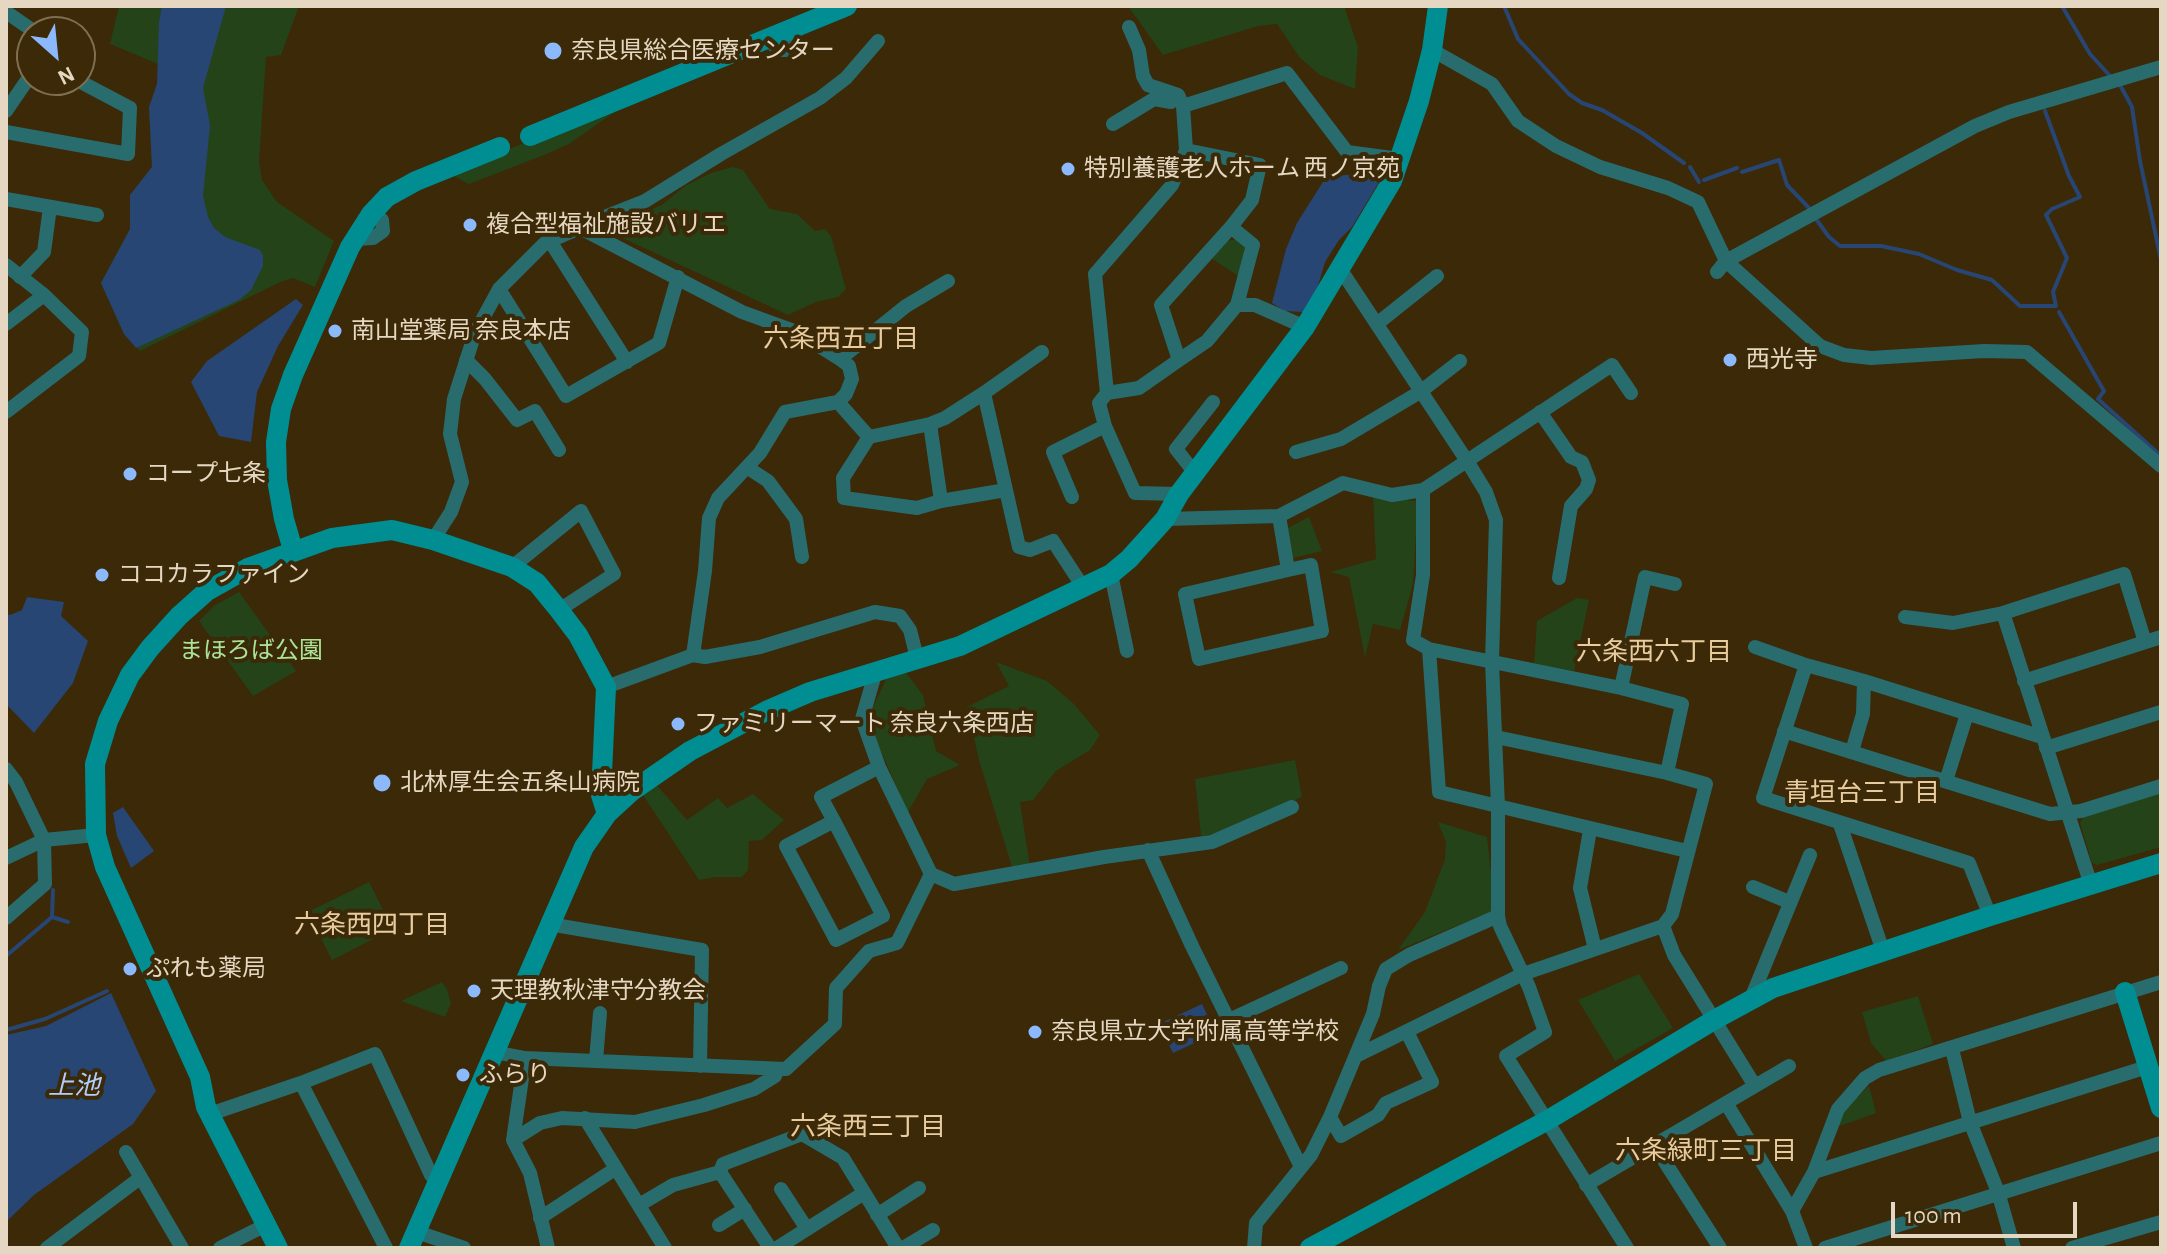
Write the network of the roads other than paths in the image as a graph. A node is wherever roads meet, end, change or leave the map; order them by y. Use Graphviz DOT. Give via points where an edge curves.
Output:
graph roads {
  1 [pos="847,6"];
  2 [pos="1438,6"];
  3 [pos="1129,27"];
  4 [pos="878,41"];
  5 [pos="1432,50"];
  6 [pos="2161,67"];
  7 [pos="96,90"];
  8 [pos="1183,106"];
  9 [pos="1113,124"];
  10 [pos="6,132"];
  11 [pos="530,136"];
  12 [pos="500,147"];
  13 [pos="1186,150"];
  14 [pos="1400,159"];
  15 [pos="6,199"];
  16 [pos="50,207"];
  17 [pos="97,215"];
  18 [pos="1231,227"];
  19 [pos="577,229"];
  20 [pos="550,241"];
  21 [pos="6,265"];
  22 [pos="1339,267"];
  23 [pos="1722,267"];
  24 [pos="1437,276"];
  25 [pos="20,277"];
  26 [pos="678,277"];
  27 [pos="948,281"];
  28 [pos="499,289"];
  29 [pos="44,295"];
  30 [pos="1237,305"];
  31 [pos="6,323"];
  32 [pos="1378,323"];
  33 [pos="1305,327"];
  34 [pos="1042,352"];
  35 [pos="840,359"];
  36 [pos="466,360"];
  37 [pos="1179,360"];
  38 [pos="1460,361"];
  39 [pos="627,362"];
  40 [pos="1420,392"];
  41 [pos="984,393"];
  42 [pos="1107,393"];
  43 [pos="1631,393"];
  44 [pos="838,402"];
  45 [pos="1213,402"];
  46 [pos="6,412"];
  47 [pos="1540,412"];
  48 [pos="930,424"];
  49 [pos="1105,426"];
  50 [pos="869,437"];
  51 [pos="559,450"];
  52 [pos="1296,452"];
  53 [pos="1467,461"];
  54 [pos="2161,466"];
  55 [pos="748,468"];
  56 [pos="1195,473"];
  57 [pos="1006,490"];
  58 [pos="1423,490"];
  59 [pos="1179,494"];
  60 [pos="1072,497"];
  61 [pos="941,501"];
  62 [pos="1279,516"];
  63 [pos="1165,519"];
  64 [pos="433,540"];
  65 [pos="293,550"];
  66 [pos="802,557"];
  67 [pos="512,567"];
  68 [pos="1288,570"];
  69 [pos="1111,574"];
  70 [pos="1559,578"];
  71 [pos="1675,584"];
  72 [pos="1083,587"];
  73 [pos="559,610"];
  74 [pos="2003,613"];
  75 [pos="1905,617"];
  76 [pos="2161,637"];
  77 [pos="2145,642"];
  78 [pos="1755,647"];
  79 [pos="1429,649"];
  80 [pos="1127,651"];
  81 [pos="693,655"];
  82 [pos="922,660"];
  83 [pos="1492,662"];
  84 [pos="1806,665"];
  85 [pos="875,674"];
  86 [pos="1864,681"];
  87 [pos="2024,681"];
  88 [pos="606,687"];
  89 [pos="1621,688"];
  90 [pos="2161,712"];
  91 [pos="1967,714"];
  92 [pos="1784,731"];
  93 [pos="1496,737"];
  94 [pos="2044,742"];
  95 [pos="1852,751"];
  96 [pos="879,767"];
  97 [pos="6,769"];
  98 [pos="1667,773"];
  99 [pos="1946,781"];
  100 [pos="2161,786"];
  101 [pos="1292,807"];
  102 [pos="1498,807"];
  103 [pos="2068,813"];
  104 [pos="607,814"];
  105 [pos="834,821"];
  106 [pos="1840,824"];
  107 [pos="1590,830"];
  108 [pos="96,835"];
  109 [pos="44,840"];
  110 [pos="1148,850"];
  111 [pos="1687,851"];
  112 [pos="1810,855"];
  113 [pos="6,858"];
  114 [pos="2161,863"];
  115 [pos="931,874"];
  116 [pos="2091,885"];
  117 [pos="1753,887"];
  118 [pos="1789,902"];
  119 [pos="1498,916"];
  120 [pos="1990,916"];
  121 [pos="6,918"];
  122 [pos="549,924"];
  123 [pos="1663,926"];
  124 [pos="1595,949"];
  125 [pos="1883,951"];
  126 [pos="1341,968"];
  127 [pos="1523,974"];
  128 [pos="2161,982"];
  129 [pos="2125,992"];
  130 [pos="1750,1001"];
  131 [pos="600,1013"];
  132 [pos="1229,1020"];
  133 [pos="1714,1020"];
  134 [pos="1407,1032"];
  135 [pos="1952,1049"];
  136 [pos="494,1052"];
  137 [pos="1356,1056"];
  138 [pos="525,1058"];
  139 [pos="596,1060"];
  140 [pos="700,1066"];
  141 [pos="1789,1066"];
  142 [pos="2147,1067"];
  143 [pos="778,1069"];
  144 [pos="301,1083"];
  145 [pos="1755,1086"];
  146 [pos="1726,1103"];
  147 [pos="2161,1108"];
  148 [pos="210,1114"];
  149 [pos="1330,1117"];
  150 [pos="585,1118"];
  151 [pos="1548,1120"];
  152 [pos="1970,1122"];
  153 [pos="513,1140"];
  154 [pos="2161,1143"];
  155 [pos="1654,1145"];
  156 [pos="126,1152"];
  157 [pos="1301,1167"];
  158 [pos="615,1169"];
  159 [pos="720,1172"];
  160 [pos="1814,1172"];
  161 [pos="140,1178"];
  162 [pos="437,1181"];
  163 [pos="1586,1185"];
  164 [pos="919,1188"];
  165 [pos="781,1189"];
  166 [pos="1998,1192"];
  167 [pos="864,1193"];
  168 [pos="639,1205"];
  169 [pos="745,1209"];
  170 [pos="1792,1211"];
  171 [pos="877,1215"];
  172 [pos="540,1218"];
  173 [pos="2161,1222"];
  174 [pos="266,1225"];
  175 [pos="719,1225"];
  176 [pos="807,1229"];
  177 [pos="933,1230"];
  178 [pos="413,1240"];
  179 [pos="1624,1246"];
  180 [pos="896,1247"];
  181 [pos="47,1248"];
  182 [pos="182,1248"];
  183 [pos="220,1248"];
  184 [pos="278,1248"];
  185 [pos="386,1248"];
  186 [pos="464,1248"];
  187 [pos="548,1248"];
  188 [pos="665,1248"];
  189 [pos="770,1248"];
  190 [pos="777,1248"];
  191 [pos="1254,1248"];
  192 [pos="1310,1248"];
  193 [pos="1720,1248"];
  194 [pos="1806,1248"];
  195 [pos="1825,1248"];
  196 [pos="2014,1248"];
  197 [pos="2072,1248"];
  1 -- 11 [label="street"];
  2 -- 5 [label="street"];
  3 -- 8 [label="street" via="1148,85 1178,95"];
  4 -- 19 [label="street" via="820,98 645,201"];
  5 -- 14 [label="street"];
  5 -- 23 [label="street" via="1492,84 1518,121 1556,146 1698,202"];
  6 -- 23 [label="street" via="1975,126"];
  7 -- 10 [label="street" via="130,108 128,154"];
  8 -- 9 [label="street" via="1154,99"];
  8 -- 13 [label="street"];
  8 -- 14 [label="street" via="1287,73 1347,152"];
  12 -- 65 [label="street" via="387,197 355,239 281,409 277,480"];
  13 -- 18 [label="street" via="1260,165 1252,200"];
  13 -- 42 [label="street" via="1172,185 1095,274"];
  14 -- 22 [label="street"];
  15 -- 16 [label="street"];
  16 -- 17 [label="street"];
  16 -- 25 [label="street" via="44,252"];
  18 -- 30 [label="street" via="1253,245"];
  18 -- 37 [label="street" via="1161,305"];
  19 -- 20 [label="street"];
  19 -- 26 [label="street"];
  20 -- 28 [label="street"];
  20 -- 39 [label="street"];
  21 -- 25 [label="street"];
  22 -- 32 [label="street"];
  22 -- 33 [label="street"];
  23 -- 54 [label="street" via="1820,346 1844,355 2027,352"];
  24 -- 32 [label="street"];
  25 -- 29 [label="street"];
  26 -- 35 [label="street" via="742,312 797,332"];
  26 -- 39 [label="street" via="659,343"];
  27 -- 35 [label="street" via="906,306"];
  28 -- 36 [label="street"];
  28 -- 39 [label="street" via="566,396"];
  29 -- 31 [label="street"];
  29 -- 46 [label="street" via="82,332 79,356"];
  30 -- 33 [label="street" via="1255,305"];
  30 -- 37 [label="street" via="1207,341"];
  32 -- 40 [label="street"];
  33 -- 56 [label="street"];
  34 -- 41 [label="street"];
  35 -- 44 [label="street" via="849,366 852,379"];
  36 -- 51 [label="street" via="517,420 535,411"];
  36 -- 64 [label="street" via="450,434 462,482"];
  37 -- 42 [label="street" via="1139,388"];
  38 -- 40 [label="street"];
  40 -- 52 [label="street" via="1341,439"];
  40 -- 53 [label="street"];
  41 -- 48 [label="street"];
  41 -- 57 [label="street"];
  42 -- 49 [label="street" via="1099,403"];
  43 -- 47 [label="street" via="1612,365"];
  44 -- 50 [label="street"];
  44 -- 55 [label="street" via="785,412"];
  45 -- 56 [label="street" via="1176,449"];
  47 -- 53 [label="street"];
  47 -- 70 [label="street" via="1571,457 1582,462 1589,480 1571,506"];
  48 -- 50 [label="street"];
  48 -- 61 [label="street"];
  49 -- 59 [label="street" via="1135,493"];
  49 -- 60 [label="street" via="1053,452"];
  50 -- 61 [label="street" via="843,478 844,498 917,508"];
  53 -- 58 [label="street"];
  53 -- 83 [label="street" via="1496,520"];
  55 -- 66 [label="street" via="768,481 796,519"];
  55 -- 81 [label="street" via="718,498 709,518"];
  56 -- 59 [label="street"];
  57 -- 61 [label="street"];
  57 -- 72 [label="street" via="1019,547 1030,550 1053,541"];
  58 -- 62 [label="street" via="1392,495 1343,483"];
  58 -- 79 [label="street" via="1423,575 1413,640"];
  59 -- 63 [label="street"];
  62 -- 63 [label="street"];
  62 -- 68 [label="street"];
  63 -- 69 [label="street"];
  64 -- 65 [label="street" via="392,530 332,538"];
  64 -- 67 [label="street"];
  65 -- 108 [label="street" via="207,591 130,675 95,764"];
  67 -- 73 [label="street" via="537,583"];
  67 -- 73 [label="street" via="581,511 614,574"];
  68 -- 68 [label="street" via="1311,565 1322,631 1199,659 1185,594"];
  69 -- 72 [label="street"];
  69 -- 80 [label="street"];
  71 -- 89 [label="street" via="1645,577"];
  72 -- 82 [label="street"];
  73 -- 88 [label="street"];
  74 -- 75 [label="street" via="1953,623"];
  74 -- 77 [label="street" via="2124,574"];
  74 -- 87 [label="street"];
  76 -- 77 [label="street"];
  77 -- 87 [label="street"];
  78 -- 84 [label="street"];
  79 -- 83 [label="street"];
  79 -- 102 [label="street" via="1439,792"];
  81 -- 82 [label="street" via="760,647 875,612 900,616"];
  81 -- 88 [label="street"];
  82 -- 85 [label="street"];
  83 -- 89 [label="street"];
  83 -- 93 [label="street"];
  84 -- 86 [label="street"];
  84 -- 92 [label="street"];
  85 -- 96 [label="street" via="862,719"];
  85 -- 104 [label="street" via="810,692 725,732 632,791"];
  86 -- 91 [label="street"];
  86 -- 95 [label="street" via="1863,714"];
  87 -- 94 [label="street"];
  88 -- 104 [label="street" via="601,795"];
  89 -- 98 [label="street" via="1682,704"];
  90 -- 94 [label="street"];
  91 -- 94 [label="street"];
  91 -- 99 [label="street"];
  92 -- 95 [label="street"];
  92 -- 106 [label="street" via="1763,798"];
  93 -- 98 [label="street"];
  93 -- 102 [label="street"];
  94 -- 103 [label="street"];
  95 -- 99 [label="street"];
  96 -- 105 [label="street" via="821,797"];
  96 -- 115 [label="street"];
  97 -- 109 [label="street"];
  98 -- 111 [label="street" via="1706,784"];
  99 -- 103 [label="street" via="2050,814"];
  100 -- 103 [label="street"];
  101 -- 110 [label="street" via="1212,842"];
  102 -- 107 [label="street"];
  102 -- 119 [label="street"];
  103 -- 116 [label="street"];
  104 -- 122 [label="street" via="584,847"];
  105 -- 105 [label="street" via="883,916 836,940 786,846"];
  106 -- 120 [label="street" via="1969,863"];
  106 -- 125 [label="street"];
  107 -- 111 [label="street"];
  107 -- 124 [label="street" via="1580,888"];
  108 -- 109 [label="street"];
  108 -- 148 [label="street" via="105,867 200,1077"];
  109 -- 113 [label="street"];
  109 -- 121 [label="street" via="45,884"];
  110 -- 115 [label="street" via="954,884"];
  110 -- 132 [label="street"];
  111 -- 123 [label="street" via="1672,914"];
  112 -- 118 [label="street"];
  114 -- 116 [label="street"];
  115 -- 143 [label="street" via="897,943 869,951 836,988 835,1024 786,1069"];
  116 -- 120 [label="street"];
  117 -- 118 [label="street"];
  118 -- 130 [label="street"];
  119 -- 127 [label="street"];
  119 -- 137 [label="street" via="1386,969"];
  120 -- 125 [label="street"];
  122 -- 136 [label="street"];
  122 -- 140 [label="street" via="702,950"];
  123 -- 124 [label="street"];
  123 -- 133 [label="street" via="1674,955"];
  124 -- 127 [label="street"];
  125 -- 130 [label="street" via="1773,988"];
  126 -- 132 [label="street"];
  127 -- 134 [label="street"];
  127 -- 151 [label="street" via="1545,1032 1506,1056"];
  128 -- 129 [label="street"];
  129 -- 135 [label="street"];
  129 -- 142 [label="street"];
  130 -- 133 [label="street"];
  131 -- 139 [label="street"];
  132 -- 157 [label="street"];
  133 -- 145 [label="street"];
  133 -- 151 [label="street"];
  134 -- 137 [label="street"];
  134 -- 149 [label="street" via="1432,1082 1386,1103 1378,1115 1341,1136"];
  135 -- 152 [label="street"];
  135 -- 160 [label="street" via="1865,1078 1838,1109"];
  136 -- 138 [label="street"];
  136 -- 162 [label="street"];
  137 -- 149 [label="street"];
  138 -- 139 [label="street"];
  138 -- 153 [label="street"];
  139 -- 140 [label="street"];
  140 -- 143 [label="street"];
  141 -- 145 [label="street"];
  142 -- 147 [label="street"];
  142 -- 152 [label="street"];
  143 -- 150 [label="street" via="754,1089 663,1115 635,1122"];
  144 -- 148 [label="street"];
  144 -- 162 [label="street" via="375,1054"];
  144 -- 185 [label="street"];
  145 -- 146 [label="street"];
  146 -- 155 [label="street"];
  146 -- 170 [label="street"];
  148 -- 174 [label="street"];
  149 -- 157 [label="street"];
  150 -- 153 [label="street" via="540,1123"];
  150 -- 158 [label="street"];
  151 -- 163 [label="street"];
  151 -- 192 [label="street"];
  152 -- 160 [label="street"];
  152 -- 166 [label="street"];
  153 -- 172 [label="street" via="530,1173"];
  154 -- 166 [label="street"];
  155 -- 163 [label="street"];
  155 -- 193 [label="street"];
  156 -- 161 [label="street"];
  157 -- 191 [label="street" via="1256,1223"];
  158 -- 168 [label="street"];
  158 -- 172 [label="street"];
  159 -- 167 [label="street" via="723,1164 802,1134 843,1158"];
  159 -- 168 [label="street" via="673,1185"];
  159 -- 169 [label="street"];
  160 -- 170 [label="street"];
  161 -- 181 [label="street"];
  161 -- 182 [label="street"];
  162 -- 178 [label="street"];
  163 -- 179 [label="street"];
  164 -- 171 [label="street"];
  165 -- 176 [label="street"];
  166 -- 195 [label="street"];
  166 -- 196 [label="street"];
  167 -- 171 [label="street"];
  167 -- 176 [label="street"];
  168 -- 188 [label="street"];
  169 -- 175 [label="street"];
  169 -- 189 [label="street"];
  170 -- 194 [label="street"];
  171 -- 180 [label="street"];
  172 -- 187 [label="street"];
  173 -- 197 [label="street"];
  174 -- 183 [label="street"];
  174 -- 184 [label="street"];
  176 -- 190 [label="street"];
  177 -- 180 [label="street"];
  178 -- 186 [label="street"];
}
